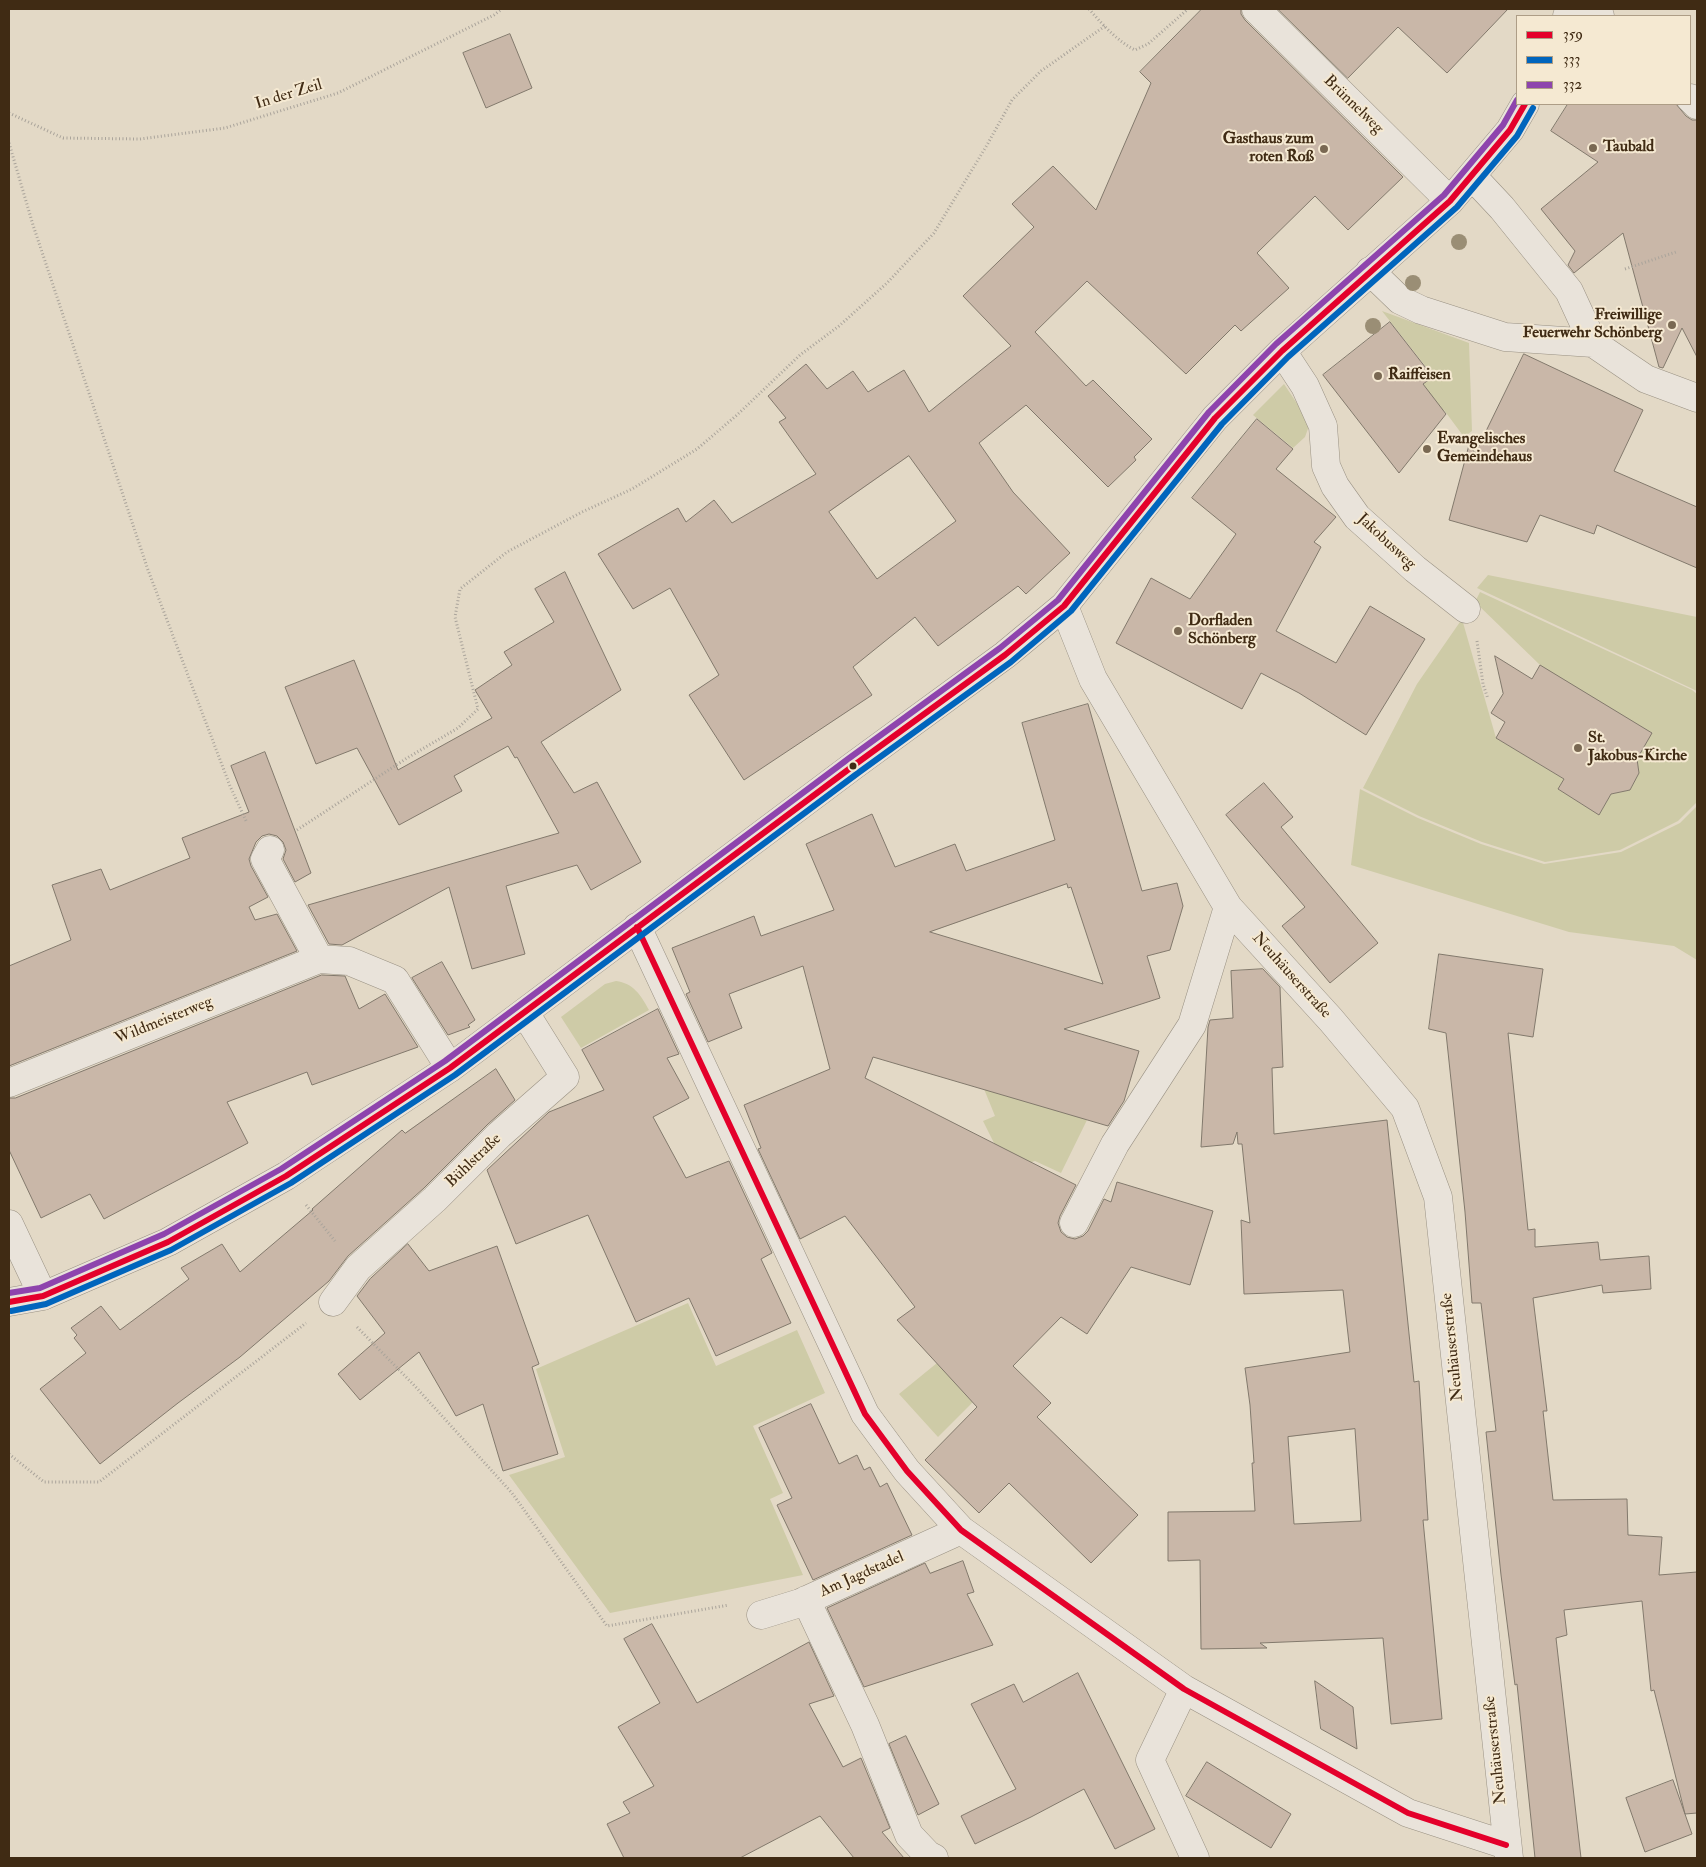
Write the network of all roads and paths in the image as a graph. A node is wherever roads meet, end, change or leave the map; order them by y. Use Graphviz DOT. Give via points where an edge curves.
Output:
graph roads {
  1 [pos="502,9"];
  2 [pos="1089,9"];
  3 [pos="1188,9"];
  4 [pos="1256,9"];
  5 [pos="1105,26"];
  6 [pos="1524,105"];
  7 [pos="9,112"];
  8 [pos="9,143"];
  9 [pos="1472,176"];
  10 [pos="1450,201"];
  11 [pos="1676,252"];
  12 [pos="1625,269"];
  13 [pos="1370,271"];
  14 [pos="1592,344"];
  15 [pos="1282,351"];
  16 [pos="1697,398"];
  17 [pos="1064,606"];
  18 [pos="1466,608"];
  19 [pos="1488,699"];
  20 [pos="267,854"];
  21 [pos="1228,907"];
  22 [pos="637,927"];
  23 [pos="318,959"];
  24 [pos="525,1013"];
  25 [pos="450,1068"];
  26 [pos="9,1083"];
  27 [pos="286,1176"];
  28 [pos="1074,1223"];
  29 [pos="9,1224"];
  30 [pos="358,1268"];
  31 [pos="43,1296"];
  32 [pos="9,1302"];
  33 [pos="333,1302"];
  34 [pos="9,1454"];
  35 [pos="961,1530"];
  36 [pos="806,1600"];
  37 [pos="761,1615"];
  38 [pos="1184,1689"];
  39 [pos="1507,1852"];
  40 [pos="934,1858"];
  41 [pos="1195,1858"];
  1 -- 7 [label="path, In der Zeil" via="338,93 225,128 140,139 63,138"];
  2 -- 5 [label="path"];
  3 -- 5 [label="path" via="1148,44 1135,50"];
  4 -- 10 [label="street, Brünnelweg"];
  5 -- 20 [label="path" via="1040,71 1012,100 934,233 887,283 839,326 800,355 697,449 632,489 507,552 460,589 456,617 478,709 458,728 328,809"];
  6 -- 9 [label="street" via="1510,130"];
  8 -- 20 [label="path" via="148,570 230,786"];
  9 -- 10 [label="street"];
  9 -- 14 [label="street" via="1569,291"];
  10 -- 13 [label="street"];
  11 -- 12 [label="path"];
  13 -- 14 [label="street" via="1400,300 1421,310 1505,337"];
  13 -- 15 [label="street"];
  14 -- 16 [label="street" via="1646,379"];
  15 -- 17 [label="street" via="1215,418"];
  15 -- 18 [label="street, Jakobusweg" via="1305,386 1323,426 1326,466 1357,517 1415,569"];
  17 -- 21 [label="street, Neuhäuserstraße" via="1093,679"];
  17 -- 22 [label="street" via="1005,655"];
  18 -- 19 [label="path" via="1475,627"];
  20 -- 23 [label="street"];
  21 -- 28 [label="street" via="1192,1025 1115,1144"];
  21 -- 39 [label="street, Neuhäuserstraße" via="1331,1020 1405,1108 1438,1197"];
  22 -- 24 [label="street"];
  22 -- 35 [label="street" via="865,1414 907,1471"];
  23 -- 25 [label="street, Wildmeisterweg" via="349,961 395,980"];
  23 -- 26 [label="street, Wildmeisterweg"];
  24 -- 25 [label="street"];
  24 -- 30 [label="street, Bühlstraße" via="565,1077"];
  25 -- 27 [label="street"];
  27 -- 30 [label="path"];
  27 -- 31 [label="street" via="168,1242"];
  29 -- 31 [label="street"];
  30 -- 33 [label="street, Bühlstraße"];
  31 -- 32 [label="street"];
  33 -- 34 [label="path" via="99,1482 44,1482"];
  33 -- 37 [label="path" via="512,1493 607,1626 738,1604"];
  35 -- 36 [label="street, Am Jagdstadel"];
  35 -- 38 [label="street"];
  36 -- 37 [label="street, Am Jagdstadel"];
  36 -- 40 [label="street" via="864,1724 909,1835"];
  38 -- 39 [label="street" via="1408,1813"];
  38 -- 41 [label="street" via="1150,1760"];
}
